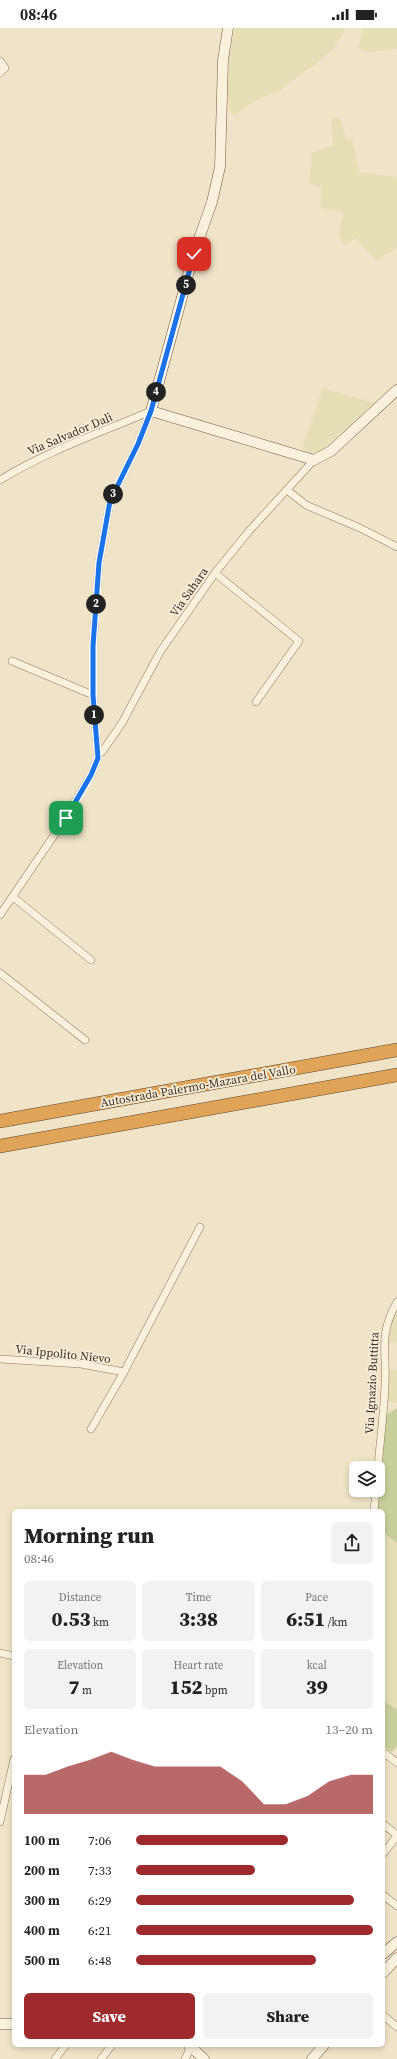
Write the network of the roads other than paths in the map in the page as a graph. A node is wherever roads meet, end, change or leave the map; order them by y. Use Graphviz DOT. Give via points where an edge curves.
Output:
graph roads {
  1 [pos="228,28"];
  2 [pos="0,61"];
  3 [pos="0,73"];
  4 [pos="397,390"];
  5 [pos="151,411"];
  6 [pos="314,460"];
  7 [pos="0,480"];
  8 [pos="287,490"];
  9 [pos="397,547"];
  10 [pos="215,573"];
  11 [pos="12,661"];
  12 [pos="93,695"];
  13 [pos="256,702"];
  14 [pos="102,752"];
  15 [pos="12,897"];
  16 [pos="0,915"];
  17 [pos="91,960"];
  18 [pos="0,973"];
  19 [pos="85,1040"];
  20 [pos="397,1050"];
  21 [pos="397,1075"];
  22 [pos="0,1121"];
  23 [pos="0,1146"];
  24 [pos="200,1227"];
  25 [pos="397,1302"];
  26 [pos="0,1359"];
  27 [pos="124,1372"];
  28 [pos="90,1429"];
  29 [pos="379,1461"];
  30 [pos="375,1497"];
  31 [pos="374,1509"];
  32 [pos="0,1653"];
  33 [pos="12,1656"];
  34 [pos="385,1756"];
  35 [pos="397,1763"];
  36 [pos="12,1768"];
  37 [pos="0,1822"];
  38 [pos="385,1826"];
  39 [pos="397,1836"];
  40 [pos="385,1851"];
  41 [pos="385,1897"];
  42 [pos="397,1906"];
  43 [pos="385,1947"];
  44 [pos="396,1947"];
  45 [pos="385,1953"];
  46 [pos="397,1958"];
  47 [pos="385,1959"];
  48 [pos="385,1971"];
  49 [pos="385,2017"];
  50 [pos="0,2024"];
  51 [pos="12,2024"];
  52 [pos="397,2027"];
  53 [pos="64,2047"];
  54 [pos="110,2047"];
  55 [pos="189,2047"];
  56 [pos="322,2047"];
  57 [pos="201,2052"];
  58 [pos="186,2058"];
  59 [pos="55,2059"];
  60 [pos="101,2059"];
  61 [pos="208,2059"];
  62 [pos="312,2059"];
  1 -- 5 [label="street" via="223,60 220,167"];
  2 -- 3 [label="street" via="5,68"];
  4 -- 6 [label="street" via="331,451"];
  5 -- 6 [label="street"];
  5 -- 7 [label="street, Via Salvador Dalì" via="59,450"];
  5 -- 12 [label="street" via="138,444 115,488 109,509 99,563"];
  6 -- 8 [label="street, Via Sahara"];
  8 -- 9 [label="street" via="306,505"];
  8 -- 10 [label="street, Via Sahara"];
  10 -- 13 [label="street" via="299,641"];
  10 -- 14 [label="street, Via Sahara" via="160,652 122,723"];
  11 -- 12 [label="street"];
  12 -- 15 [label="street" via="98,758 60,828"];
  15 -- 16 [label="street"];
  15 -- 17 [label="street"];
  18 -- 19 [label="street"];
  20 -- 22 [label="highway, Autostrada Palermo-Mazara del Vallo"];
  21 -- 23 [label="highway, Autostrada Palermo-Mazara del Vallo"];
  24 -- 27 [label="street"];
  25 -- 29 [label="street, Via Ignazio Buttitta" via="387,1322 383,1338 385,1384"];
  26 -- 27 [label="street, Via Ippolito Nievo" via="81,1364"];
  27 -- 28 [label="street"];
  30 -- 31 [label="street"];
  32 -- 33 [label="street"];
  34 -- 35 [label="street"];
  36 -- 37 [label="street"];
  38 -- 39 [label="street"];
  39 -- 40 [label="street"];
  41 -- 42 [label="street"];
  43 -- 44 [label="street"];
  44 -- 45 [label="street"];
  44 -- 47 [label="street"];
  46 -- 48 [label="street"];
  49 -- 52 [label="street"];
  50 -- 51 [label="street"];
  53 -- 59 [label="street"];
  54 -- 60 [label="street"];
  55 -- 58 [label="street"];
  56 -- 62 [label="street"];
  57 -- 58 [label="street"];
  57 -- 61 [label="street"];
}
